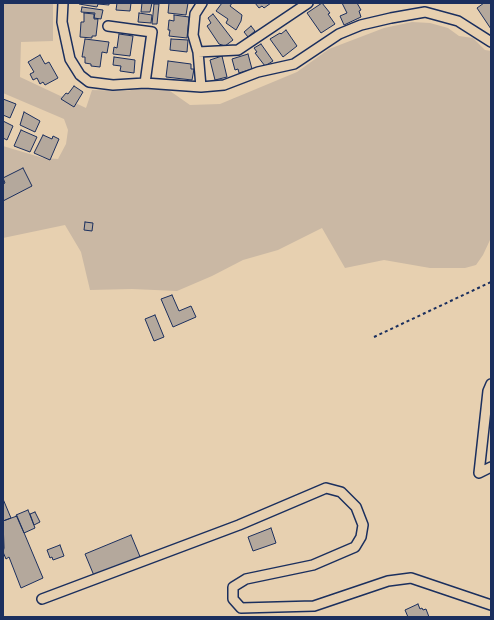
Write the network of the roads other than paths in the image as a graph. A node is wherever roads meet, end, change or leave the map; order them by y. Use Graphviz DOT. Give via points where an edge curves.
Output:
graph roads {
  1 [pos="63,3"];
  2 [pos="202,3"];
  3 [pos="308,3"];
  4 [pos="108,26"];
  5 [pos="491,42"];
  6 [pos="198,52"];
  7 [pos="145,83"];
  8 [pos="201,87"];
  9 [pos="491,384"];
  10 [pos="491,467"];
  11 [pos="42,599"];
  12 [pos="491,605"];
  1 -- 7 [label="street" via="62,22 70,59 80,75 89,82 114,85"];
  2 -- 6 [label="street" via="195,14 194,35"];
  3 -- 6 [label="street" via="238,50"];
  4 -- 7 [label="street" via="152,32"];
  5 -- 8 [label="street" via="458,21 425,12 361,25 339,34 294,64 258,72 224,85"];
  6 -- 8 [label="street"];
  7 -- 8 [label="street"];
  9 -- 10 [label="street" via="478,473"];
  11 -- 12 [label="street" via="239,525 326,488 341,492 356,507 363,526 362,537 355,547 313,565 246,579 233,586 233,599 241,608 314,606 388,581 411,578"];
}
